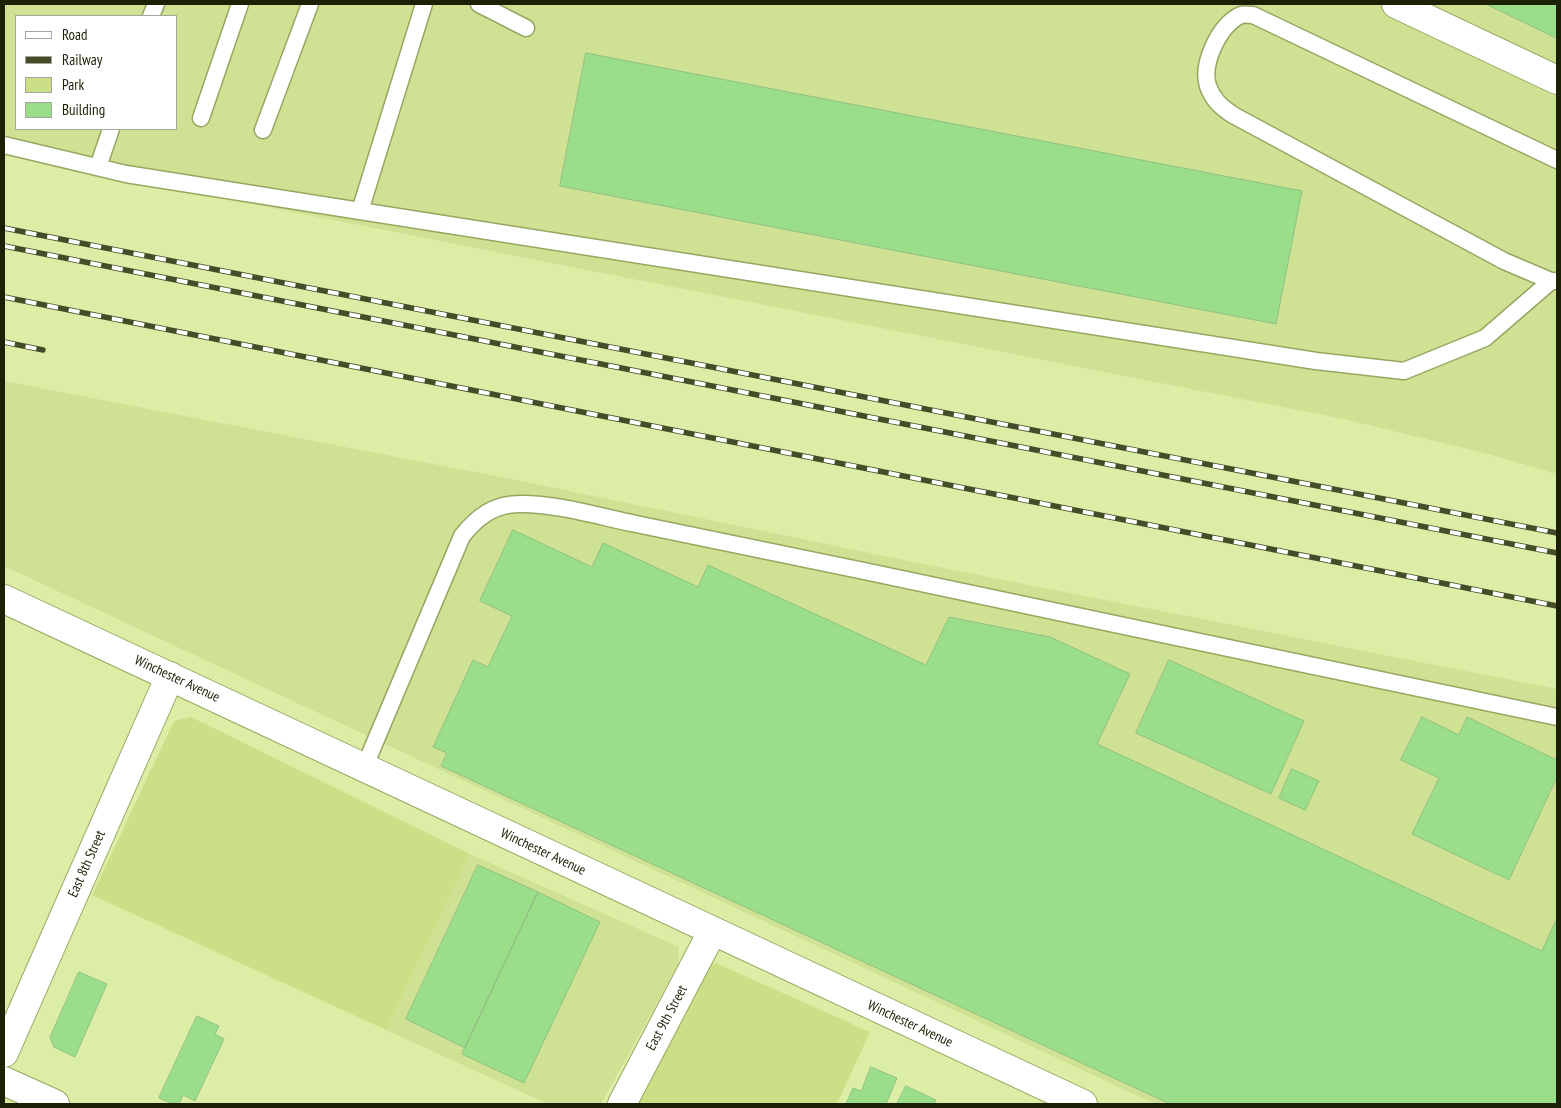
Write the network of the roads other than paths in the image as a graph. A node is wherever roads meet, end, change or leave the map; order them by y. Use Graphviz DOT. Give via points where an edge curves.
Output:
graph roads {
  1 [pos="240,4"];
  2 [pos="310,4"];
  3 [pos="424,4"];
  4 [pos="479,4"];
  5 [pos="1396,4"];
  6 [pos="526,28"];
  7 [pos="1557,80"];
  8 [pos="201,118"];
  9 [pos="111,130"];
  10 [pos="263,130"];
  11 [pos="4,145"];
  12 [pos="1557,160"];
  13 [pos="98,167"];
  14 [pos="360,211"];
  15 [pos="1554,281"];
  16 [pos="4,599"];
  17 [pos="170,676"];
  18 [pos="1557,717"];
  19 [pos="364,768"];
  20 [pos="712,932"];
  21 [pos="4,1053"];
  22 [pos="4,1081"];
  23 [pos="54,1104"];
  24 [pos="622,1104"];
  25 [pos="1083,1104"];
  1 -- 8 [label="lane"];
  2 -- 10 [label="lane"];
  3 -- 14 [label="lane"];
  4 -- 6 [label="lane"];
  5 -- 7 [label="street"];
  9 -- 13 [label="lane"];
  11 -- 13 [label="lane"];
  12 -- 15 [label="lane" via="1253,15 1242,15 1219,36 1206,70 1212,96 1232,115 1504,260"];
  13 -- 14 [label="lane"];
  14 -- 15 [label="lane" via="1306,360 1404,371 1485,338"];
  16 -- 17 [label="street, Winchester Avenue"];
  17 -- 19 [label="street, Winchester Avenue"];
  17 -- 21 [label="street, East 8th Street"];
  18 -- 19 [label="lane" via="748,547 517,504 487,512 473,521 462,536"];
  19 -- 20 [label="street, Winchester Avenue"];
  20 -- 24 [label="street, East 9th Street"];
  20 -- 25 [label="street, Winchester Avenue"];
  22 -- 23 [label="street"];
}
